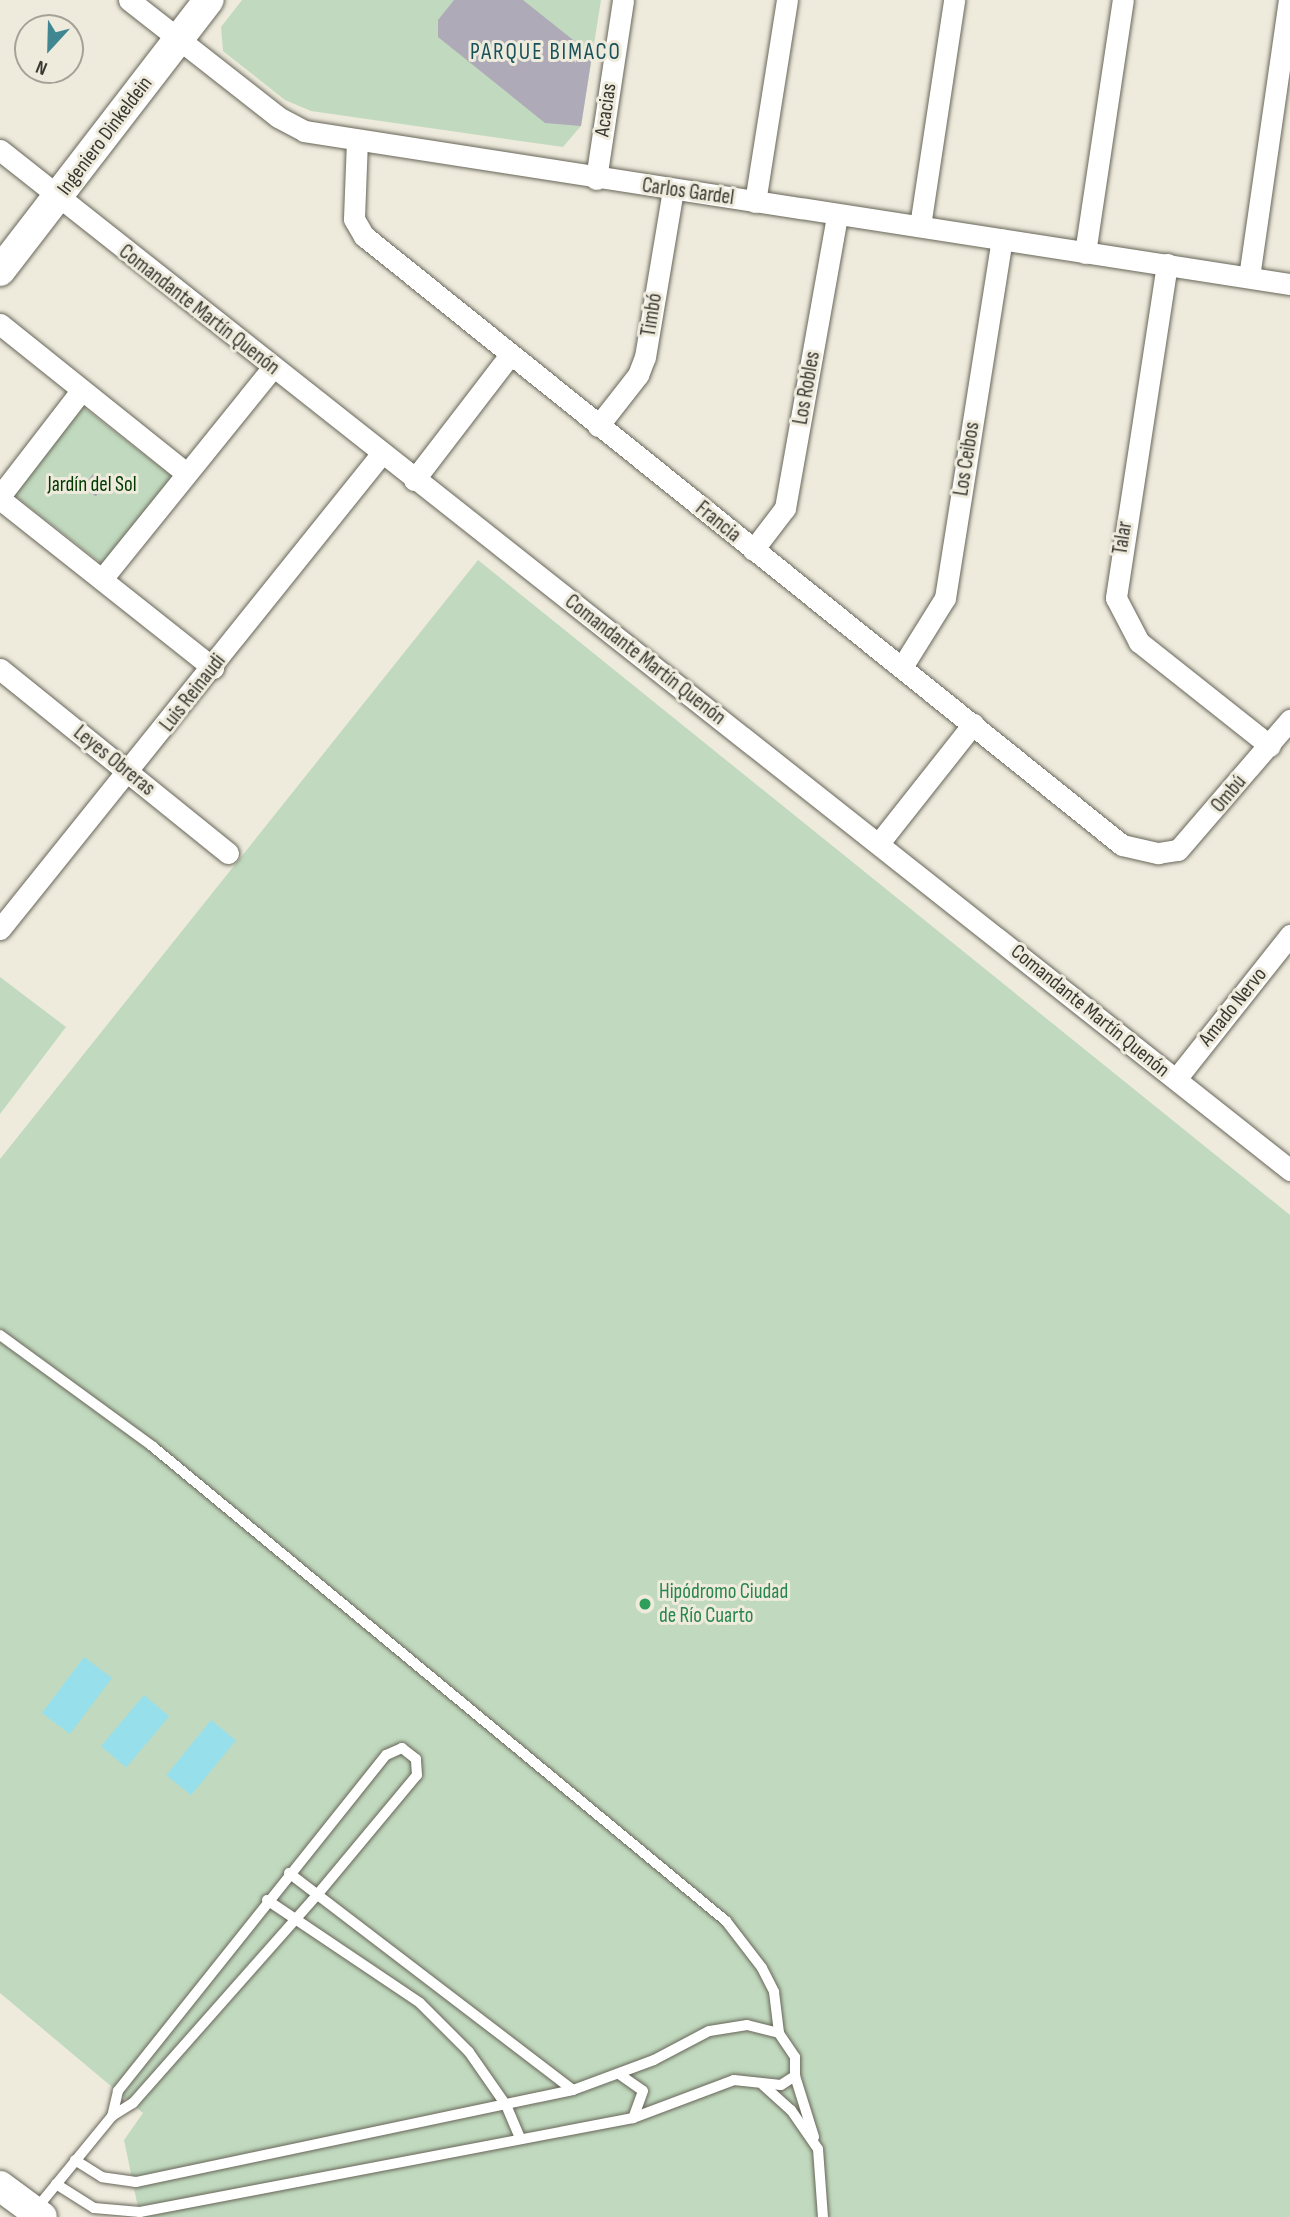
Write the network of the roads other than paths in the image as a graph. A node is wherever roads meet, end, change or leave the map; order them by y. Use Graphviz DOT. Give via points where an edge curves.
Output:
graph roads {
  1 [pos="129,0"];
  2 [pos="209,0"];
  3 [pos="622,0"];
  4 [pos="787,0"];
  5 [pos="954,0"];
  6 [pos="1123,0"];
  7 [pos="1289,0"];
  8 [pos="178,40"];
  9 [pos="357,140"];
  10 [pos="0,150"];
  11 [pos="596,179"];
  12 [pos="673,190"];
  13 [pos="57,197"];
  14 [pos="755,202"];
  15 [pos="837,215"];
  16 [pos="920,226"];
  17 [pos="1002,240"];
  18 [pos="1085,253"];
  19 [pos="1167,264"];
  20 [pos="0,271"];
  21 [pos="1249,277"];
  22 [pos="1290,284"];
  23 [pos="0,324"];
  24 [pos="510,355"];
  25 [pos="272,368"];
  26 [pos="81,391"];
  27 [pos="598,426"];
  28 [pos="382,453"];
  29 [pos="186,473"];
  30 [pos="414,480"];
  31 [pos="0,497"];
  32 [pos="753,550"];
  33 [pos="102,579"];
  34 [pos="902,667"];
  35 [pos="213,668"];
  36 [pos="0,669"];
  37 [pos="1290,720"];
  38 [pos="973,724"];
  39 [pos="1270,746"];
  40 [pos="129,774"];
  41 [pos="879,843"];
  42 [pos="228,853"];
  43 [pos="1158,853"];
  44 [pos="0,929"];
  45 [pos="1290,935"];
  46 [pos="1175,1079"];
  47 [pos="1290,1170"];
  48 [pos="0,1335"];
  49 [pos="289,1873"];
  50 [pos="317,1895"];
  51 [pos="267,1900"];
  52 [pos="293,1921"];
  53 [pos="779,2033"];
  54 [pos="620,2074"];
  55 [pos="795,2076"];
  56 [pos="763,2085"];
  57 [pos="573,2090"];
  58 [pos="506,2105"];
  59 [pos="111,2116"];
  60 [pos="633,2118"];
  61 [pos="519,2136"];
  62 [pos="818,2149"];
  63 [pos="75,2160"];
  64 [pos="55,2184"];
  65 [pos="2,2192"];
  66 [pos="38,2214"];
  67 [pos="823,2217"];
  1 -- 8 [label="street, Carlos Gardel"];
  2 -- 8 [label="main road, Ingeniero Dinkeldein"];
  3 -- 11 [label="street, Acacias"];
  4 -- 14 [label="street"];
  5 -- 16 [label="street"];
  6 -- 18 [label="street"];
  7 -- 21 [label="street"];
  8 -- 9 [label="street, Carlos Gardel" via="278,117 304,131"];
  8 -- 13 [label="main road, Ingeniero Dinkeldein"];
  9 -- 11 [label="street, Carlos Gardel"];
  9 -- 24 [label="street, Francia" via="354,219 365,236"];
  10 -- 13 [label="street, Comandante Martín Quenón"];
  11 -- 12 [label="street, Carlos Gardel"];
  12 -- 14 [label="street, Carlos Gardel"];
  12 -- 27 [label="street, Timbó" via="645,357 638,375"];
  13 -- 20 [label="main road, Ingeniero Dinkeldein"];
  13 -- 25 [label="street, Comandante Martín Quenón"];
  14 -- 15 [label="street, Carlos Gardel"];
  15 -- 16 [label="street, Carlos Gardel"];
  15 -- 32 [label="street, Los Robles" via="785,508"];
  16 -- 17 [label="street, Carlos Gardel"];
  17 -- 18 [label="street, Carlos Gardel"];
  17 -- 34 [label="street, Los Ceibos" via="945,598"];
  18 -- 19 [label="street, Carlos Gardel"];
  19 -- 21 [label="street, Carlos Gardel"];
  19 -- 39 [label="street, Talar" via="1116,598 1139,642"];
  21 -- 22 [label="street, Carlos Gardel"];
  23 -- 26 [label="street"];
  24 -- 27 [label="street, Francia"];
  24 -- 30 [label="street"];
  25 -- 28 [label="street, Comandante Martín Quenón"];
  25 -- 29 [label="street"];
  26 -- 29 [label="street"];
  26 -- 31 [label="street"];
  27 -- 32 [label="street, Francia"];
  28 -- 30 [label="street, Comandante Martín Quenón"];
  28 -- 35 [label="street, Luis Reinaudi"];
  29 -- 33 [label="street"];
  30 -- 41 [label="street, Comandante Martín Quenón"];
  31 -- 33 [label="street"];
  32 -- 34 [label="street, Francia"];
  33 -- 35 [label="street"];
  34 -- 38 [label="street, Francia"];
  35 -- 40 [label="street, Luis Reinaudi"];
  36 -- 40 [label="street, Leyes Obreras"];
  37 -- 39 [label="street, Ombú"];
  38 -- 41 [label="street"];
  38 -- 43 [label="street, Francia" via="1122,845"];
  39 -- 43 [label="street, Ombú" via="1194,836 1178,849"];
  40 -- 42 [label="street, Leyes Obreras"];
  40 -- 44 [label="street, Luis Reinaudi"];
  41 -- 46 [label="street, Comandante Martín Quenón"];
  45 -- 46 [label="street, Amado Nervo"];
  46 -- 47 [label="street, Comandante Martín Quenón"];
  48 -- 53 [label="lane" via="152,1446 726,1921 768,1980"];
  49 -- 50 [label="lane"];
  49 -- 50 [label="lane" via="386,1755 402,1748 416,1759 417,1775"];
  49 -- 51 [label="lane"];
  50 -- 52 [label="lane"];
  50 -- 57 [label="lane"];
  51 -- 52 [label="lane"];
  51 -- 59 [label="lane" via="118,2091"];
  52 -- 58 [label="lane" via="420,2003 469,2052"];
  52 -- 59 [label="lane" via="133,2103"];
  53 -- 54 [label="lane" via="747,2025 709,2031"];
  53 -- 55 [label="lane" via="795,2057"];
  54 -- 57 [label="lane"];
  54 -- 60 [label="lane" via="643,2091"];
  55 -- 56 [label="lane" via="781,2085"];
  55 -- 62 [label="lane"];
  56 -- 60 [label="lane" via="734,2080"];
  56 -- 62 [label="lane" via="791,2110"];
  57 -- 58 [label="lane"];
  58 -- 61 [label="lane"];
  58 -- 63 [label="lane" via="136,2182 103,2177"];
  59 -- 63 [label="lane"];
  60 -- 61 [label="lane"];
  61 -- 64 [label="lane" via="140,2212 94,2207"];
  62 -- 67 [label="lane"];
  63 -- 64 [label="lane"];
  64 -- 66 [label="lane"];
  65 -- 66 [label="main road"];
}
